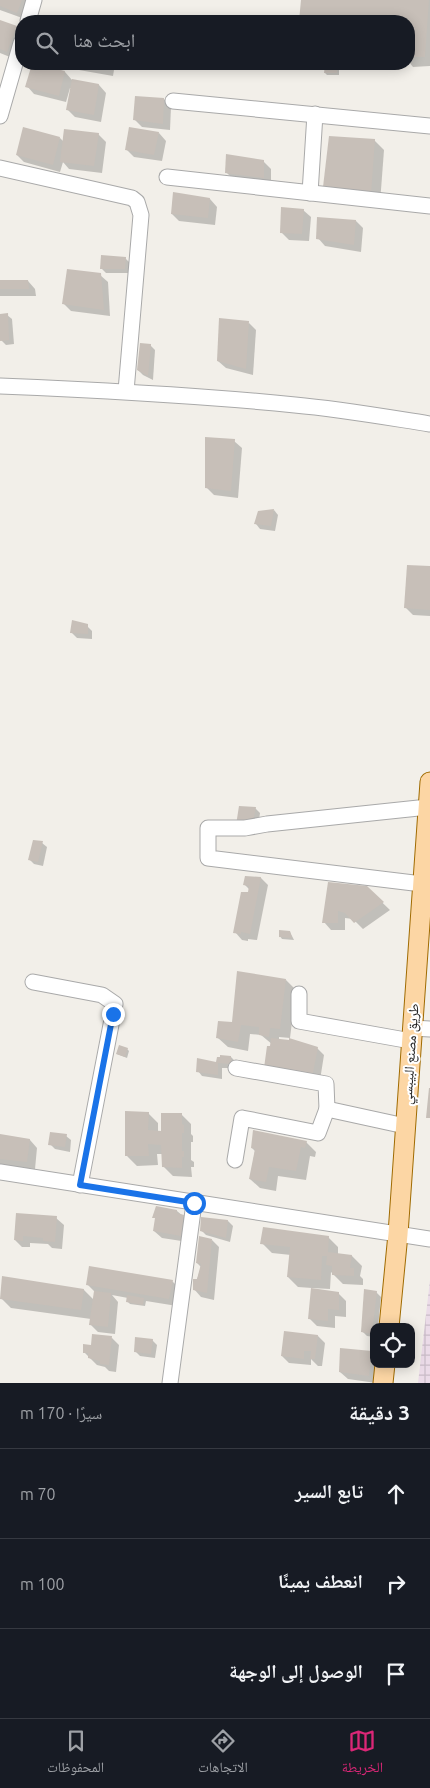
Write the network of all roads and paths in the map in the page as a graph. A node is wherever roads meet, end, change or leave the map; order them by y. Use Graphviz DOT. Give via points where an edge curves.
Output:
graph roads {
  1 [pos="34,0"];
  2 [pos="30,15"];
  3 [pos="15,64"];
  4 [pos="173,101"];
  5 [pos="315,114"];
  6 [pos="0,116"];
  7 [pos="430,126"];
  8 [pos="0,168"];
  9 [pos="167,178"];
  10 [pos="310,193"];
  11 [pos="430,206"];
  12 [pos="0,386"];
  13 [pos="126,391"];
  14 [pos="430,424"];
  15 [pos="430,782"];
  16 [pos="429,805"];
  17 [pos="422,884"];
  18 [pos="33,982"];
  19 [pos="299,994"];
  20 [pos="418,1032"];
  21 [pos="236,1068"];
  22 [pos="327,1110"];
  23 [pos="406,1126"];
  24 [pos="235,1160"];
  25 [pos="0,1172"];
  26 [pos="80,1185"];
  27 [pos="194,1203"];
  28 [pos="398,1234"];
  29 [pos="430,1239"];
  30 [pos="389,1323"];
  31 [pos="385,1368"];
  32 [pos="170,1383"];
  33 [pos="383,1383"];
  1 -- 2 [label="street"];
  3 -- 6 [label="street"];
  4 -- 5 [label="street"];
  5 -- 7 [label="street"];
  5 -- 10 [label="street"];
  8 -- 13 [label="street" via="132,198 137,202 141,215"];
  9 -- 10 [label="street"];
  10 -- 11 [label="street"];
  12 -- 13 [label="street"];
  13 -- 14 [label="street" via="297,405"];
  15 -- 16 [label="main road, طريق مصنع البيبسي"];
  16 -- 17 [label="main road, طريق مصنع البيبسي"];
  16 -- 17 [label="street" via="245,828 208,828 208,858"];
  17 -- 20 [label="main road, طريق مصنع البيبسي"];
  18 -- 26 [label="street" via="102,995 114,1004"];
  19 -- 20 [label="street" via="299,1021"];
  20 -- 23 [label="main road, طريق مصنع البيبسي"];
  21 -- 22 [label="street" via="326,1084"];
  22 -- 23 [label="street"];
  22 -- 24 [label="street" via="318,1133 242,1118"];
  23 -- 28 [label="main road, طريق مصنع البيبسي"];
  25 -- 26 [label="street"];
  26 -- 27 [label="street"];
  27 -- 28 [label="street"];
  27 -- 32 [label="street"];
  28 -- 29 [label="street"];
  28 -- 30 [label="main road, طريق مصنع البيبسي"];
  31 -- 33 [label="main road"];
}
